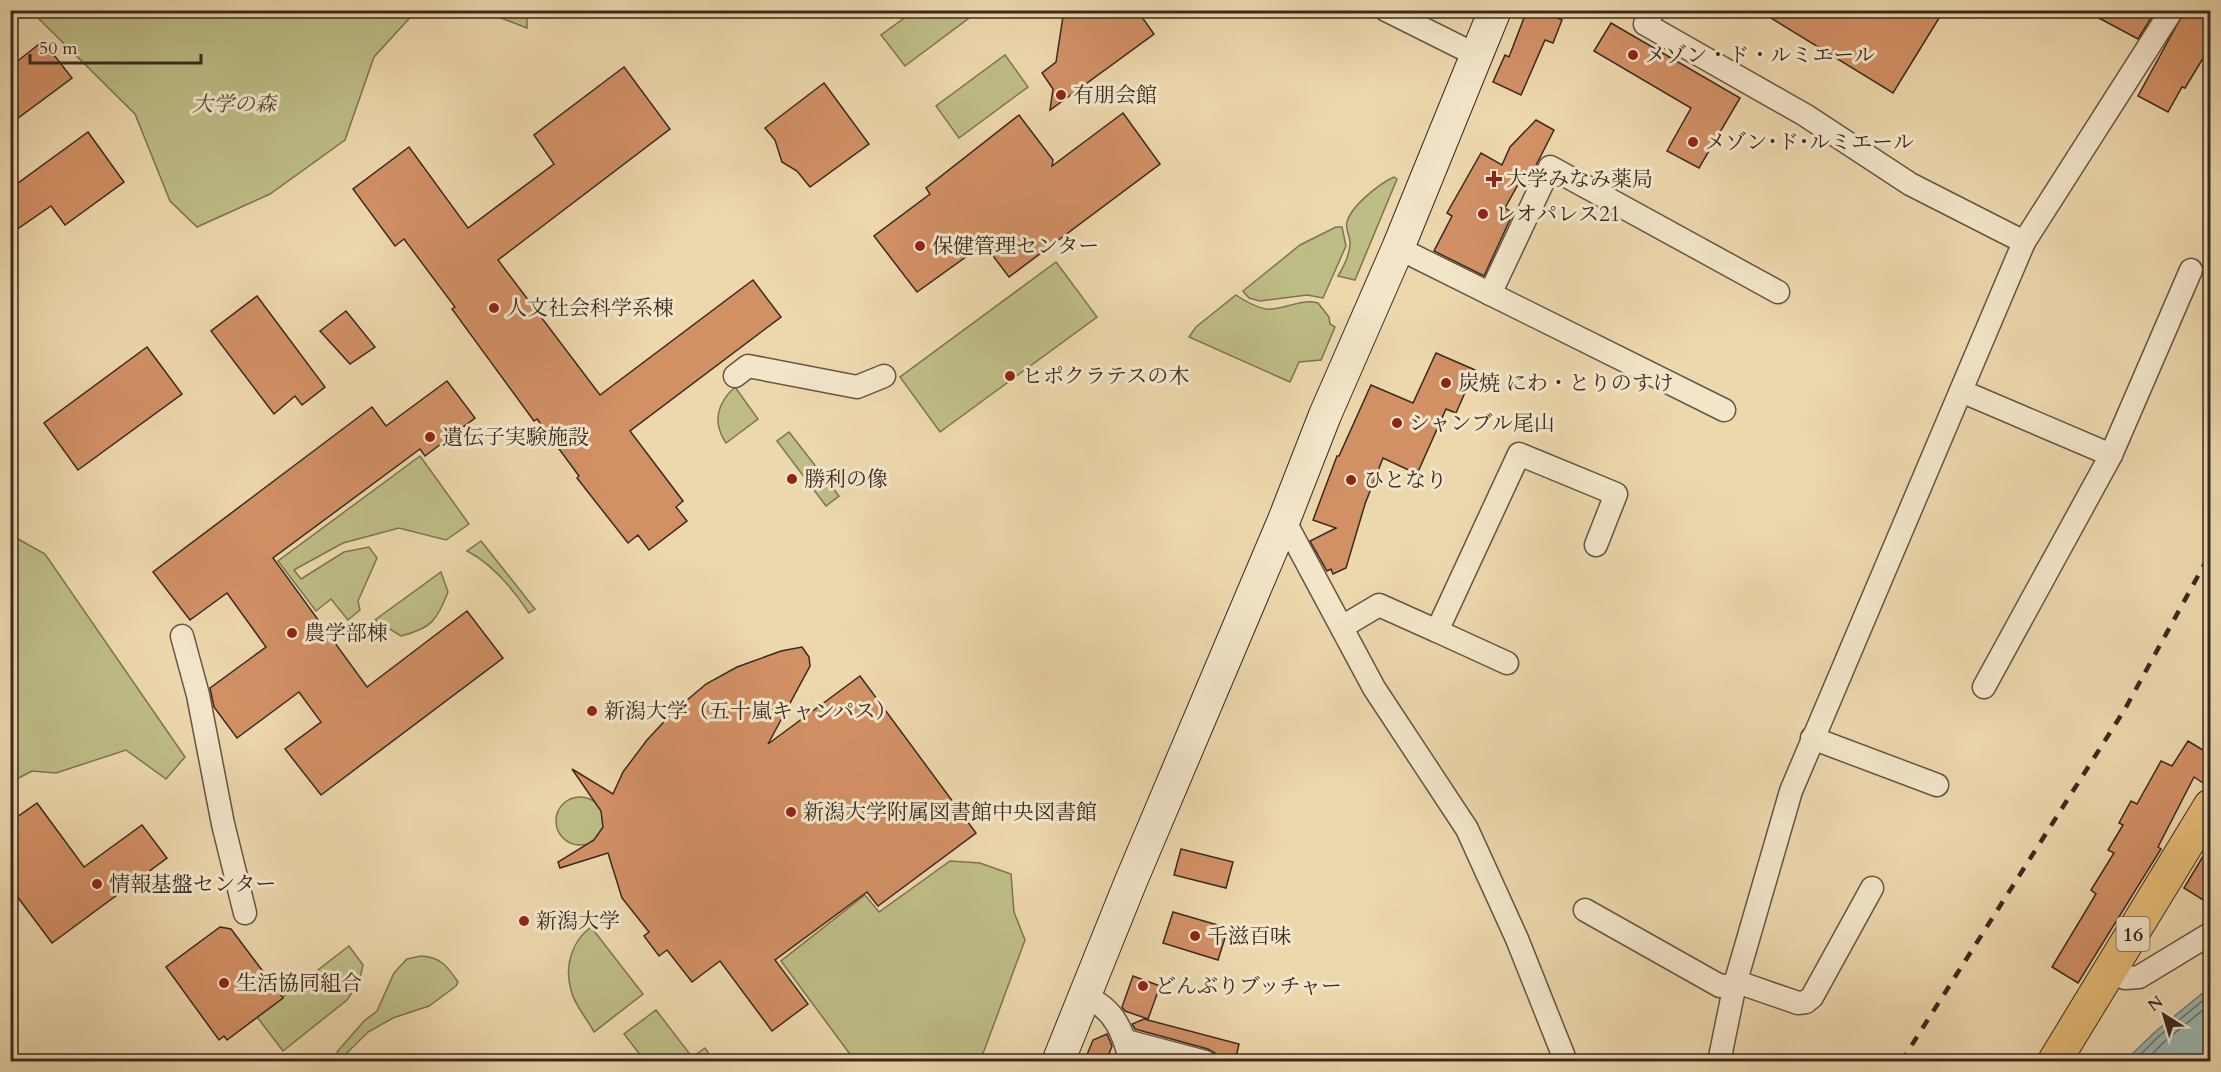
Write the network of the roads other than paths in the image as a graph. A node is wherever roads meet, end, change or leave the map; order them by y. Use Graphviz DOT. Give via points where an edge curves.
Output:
graph roads {
  1 [pos="1386,10"];
  2 [pos="1495,10"];
  3 [pos="1654,10"];
  4 [pos="2172,10"];
  5 [pos="1476,55"];
  6 [pos="2024,242"];
  7 [pos="1398,248"];
  8 [pos="2191,270"];
  9 [pos="1778,292"];
  10 [pos="1490,294"];
  11 [pos="735,376"];
  12 [pos="884,376"];
  13 [pos="1961,391"];
  14 [pos="1724,410"];
  15 [pos="2111,454"];
  16 [pos="1284,520"];
  17 [pos="1596,545"];
  18 [pos="1342,627"];
  19 [pos="1437,631"];
  20 [pos="182,636"];
  21 [pos="1507,663"];
  22 [pos="1984,687"];
  23 [pos="1812,738"];
  24 [pos="1937,785"];
  25 [pos="2211,806"];
  26 [pos="1872,888"];
  27 [pos="1586,910"];
  28 [pos="245,913"];
  29 [pos="2211,933"];
  30 [pos="2109,972"];
  31 [pos="1735,984"];
  32 [pos="1086,997"];
  33 [pos="1129,1052"];
  34 [pos="1058,1062"];
  35 [pos="1205,1062"];
  36 [pos="1566,1062"];
  37 [pos="1719,1062"];
  38 [pos="2054,1062"];
  1 -- 5 [label="street"];
  2 -- 5 [label="street"];
  3 -- 6 [label="street" via="1645,24 1805,115 1910,184"];
  4 -- 6 [label="street"];
  5 -- 7 [label="street"];
  6 -- 13 [label="street"];
  7 -- 10 [label="street"];
  7 -- 16 [label="street"];
  8 -- 15 [label="street"];
  9 -- 10 [label="street" via="1550,167"];
  10 -- 14 [label="street"];
  11 -- 12 [label="street" via="748,366 857,387"];
  13 -- 15 [label="street"];
  13 -- 23 [label="street"];
  15 -- 22 [label="street"];
  16 -- 18 [label="street"];
  16 -- 32 [label="street"];
  17 -- 19 [label="street" via="1616,494 1519,454"];
  18 -- 19 [label="street" via="1379,605"];
  18 -- 36 [label="street" via="1374,688 1467,829 1517,939"];
  19 -- 21 [label="street"];
  20 -- 28 [label="street"];
  23 -- 24 [label="street"];
  23 -- 31 [label="street" via="1791,790"];
  25 -- 30 [label="main road, 16"];
  26 -- 31 [label="street" via="1806,1002"];
  27 -- 31 [label="street" via="1720,986"];
  29 -- 30 [label="street" via="2139,977 2125,978"];
  30 -- 38 [label="main road, 16"];
  31 -- 37 [label="street"];
  32 -- 33 [label="street" via="1110,1012"];
  32 -- 34 [label="street"];
  33 -- 35 [label="street"];
}
